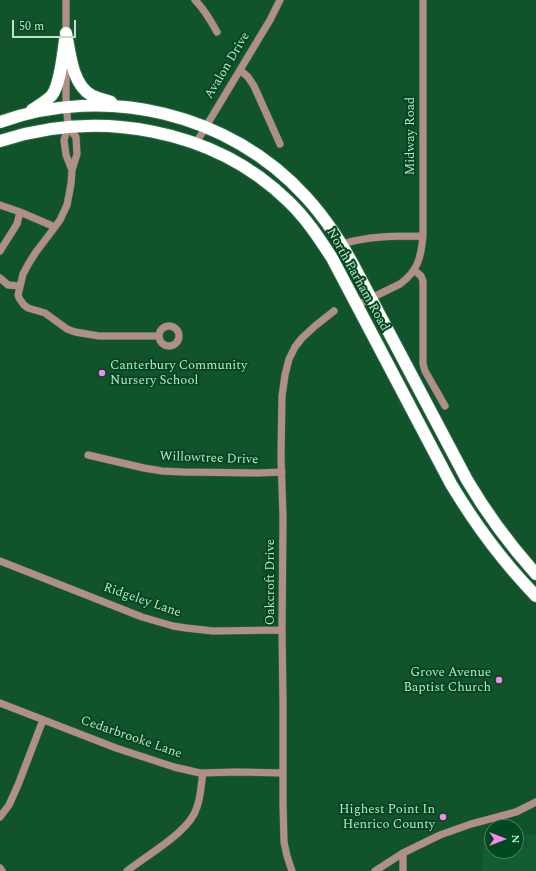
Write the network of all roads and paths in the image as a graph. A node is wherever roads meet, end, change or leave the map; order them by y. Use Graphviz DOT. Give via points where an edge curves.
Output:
graph roads {
  1 [pos="66,0"];
  2 [pos="195,0"];
  3 [pos="280,0"];
  4 [pos="423,0"];
  5 [pos="217,32"];
  6 [pos="66,33"];
  7 [pos="240,70"];
  8 [pos="120,106"];
  9 [pos="66,107"];
  10 [pos="28,113"];
  11 [pos="0,122"];
  12 [pos="68,126"];
  13 [pos="205,127"];
  14 [pos="0,142"];
  15 [pos="196,143"];
  16 [pos="280,144"];
  17 [pos="72,170"];
  18 [pos="0,205"];
  19 [pos="20,212"];
  20 [pos="55,227"];
  21 [pos="423,236"];
  22 [pos="342,244"];
  23 [pos="0,251"];
  24 [pos="414,270"];
  25 [pos="0,278"];
  26 [pos="20,286"];
  27 [pos="371,299"];
  28 [pos="357,305"];
  29 [pos="334,311"];
  30 [pos="159,336"];
  31 [pos="445,406"];
  32 [pos="88,455"];
  33 [pos="282,472"];
  34 [pos="0,561"];
  35 [pos="536,574"];
  36 [pos="536,596"];
  37 [pos="282,630"];
  38 [pos="0,703"];
  39 [pos="43,720"];
  40 [pos="203,773"];
  41 [pos="283,773"];
  42 [pos="536,802"];
  43 [pos="0,817"];
  44 [pos="403,853"];
  45 [pos="0,868"];
  46 [pos="2,871"];
  47 [pos="127,871"];
  48 [pos="292,871"];
  49 [pos="375,871"];
  50 [pos="403,871"];
  1 -- 6 [label="street"];
  2 -- 5 [label="street"];
  3 -- 7 [label="street, Avalon Drive"];
  4 -- 21 [label="street, Midway Road"];
  6 -- 8 [label="highway" via="78,81 92,95"];
  6 -- 9 [label="street"];
  6 -- 10 [label="highway" via="56,87 48,99"];
  7 -- 13 [label="street, Avalon Drive"];
  7 -- 16 [label="street" via="254,86"];
  8 -- 9 [label="highway, North Parham Road"];
  8 -- 13 [label="highway, North Parham Road" via="159,112"];
  9 -- 10 [label="highway, North Parham Road"];
  9 -- 12 [label="street"];
  10 -- 11 [label="highway, North Parham Road"];
  12 -- 14 [label="highway, North Parham Road"];
  12 -- 15 [label="highway, North Parham Road" via="139,129"];
  12 -- 17 [label="street" via="64,140"];
  12 -- 17 [label="street" via="76,137 77,154"];
  13 -- 15 [label="street, Avalon Drive"];
  13 -- 22 [label="highway, North Parham Road" via="249,149 286,177 316,208"];
  15 -- 28 [label="highway, North Parham Road" via="251,172 288,201 322,242"];
  17 -- 20 [label="street" via="67,205"];
  18 -- 19 [label="street"];
  19 -- 20 [label="street"];
  19 -- 23 [label="street" via="17,224"];
  20 -- 26 [label="street" via="29,263"];
  21 -- 22 [label="street" via="378,237"];
  21 -- 24 [label="street, Midway Road" via="420,258"];
  22 -- 27 [label="highway, North Parham Road"];
  24 -- 27 [label="street, Midway Road" via="406,280"];
  24 -- 31 [label="street" via="423,281 423,364"];
  25 -- 26 [label="street" via="8,285"];
  26 -- 30 [label="street" via="18,295 24,305 45,313 67,329 99,336"];
  27 -- 28 [label="street, Midway Road"];
  27 -- 35 [label="highway, North Parham Road" via="475,494 506,539"];
  28 -- 36 [label="highway, North Parham Road" via="450,484 483,534"];
  29 -- 33 [label="street, Oakcroft Drive" via="302,338 290,359 282,396"];
  32 -- 33 [label="street, Willowtree Drive" via="162,471"];
  33 -- 37 [label="street, Oakcroft Drive"];
  34 -- 37 [label="street, Ridgeley Lane" via="142,617 173,626 213,631"];
  37 -- 41 [label="street, Oakcroft Drive"];
  38 -- 39 [label="street, Cedarbrooke Lane"];
  39 -- 40 [label="street, Cedarbrooke Lane" via="148,759"];
  39 -- 43 [label="street" via="18,785"];
  40 -- 41 [label="street, Cedarbrooke Lane"];
  40 -- 47 [label="street" via="198,806 189,823"];
  41 -- 48 [label="street, Oakcroft Drive" via="284,842"];
  42 -- 44 [label="street" via="516,812 450,831"];
  44 -- 49 [label="street"];
  44 -- 50 [label="street"];
  45 -- 46 [label="street"];
}
